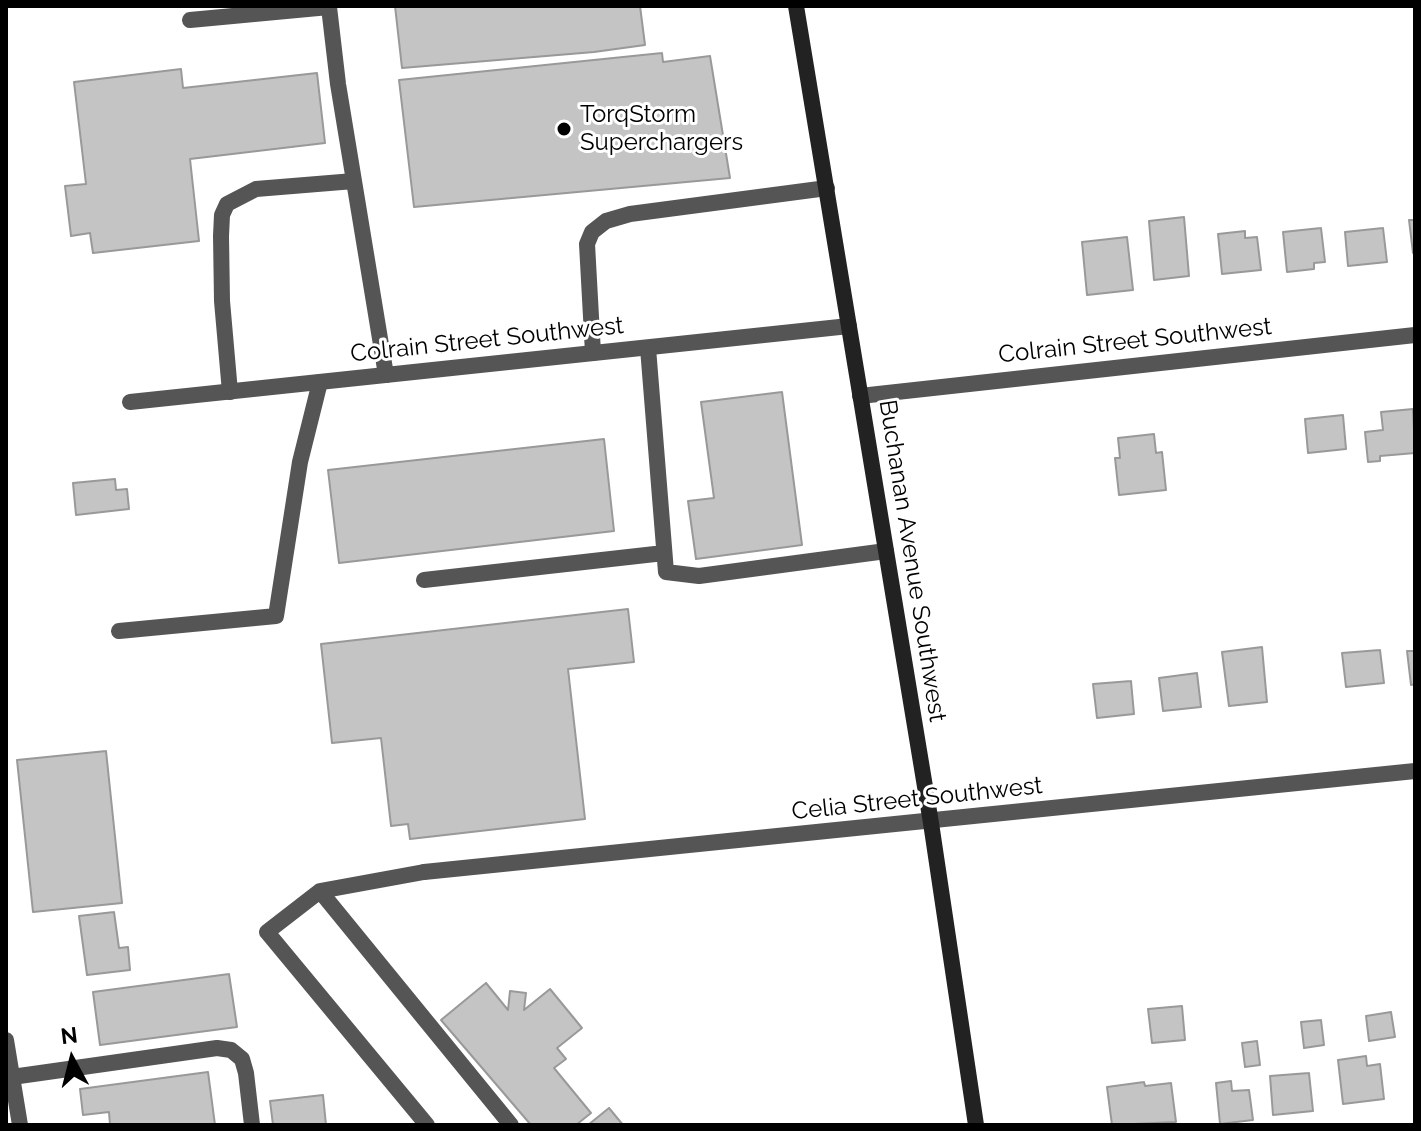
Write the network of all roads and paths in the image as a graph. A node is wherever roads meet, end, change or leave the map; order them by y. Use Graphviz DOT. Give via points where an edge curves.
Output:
graph roads {
  1 [pos="796,6"];
  2 [pos="190,20"];
  3 [pos="354,181"];
  4 [pos="827,188"];
  5 [pos="849,326"];
  6 [pos="1415,335"];
  7 [pos="648,348"];
  8 [pos="593,353"];
  9 [pos="386,375"];
  10 [pos="320,382"];
  11 [pos="230,392"];
  12 [pos="860,396"];
  13 [pos="130,402"];
  14 [pos="886,551"];
  15 [pos="664,553"];
  16 [pos="424,580"];
  17 [pos="119,631"];
  18 [pos="1415,771"];
  19 [pos="931,823"];
  20 [pos="320,891"];
  21 [pos="6,1040"];
  22 [pos="12,1077"];
  23 [pos="20,1125"];
  24 [pos="252,1125"];
  25 [pos="427,1125"];
  26 [pos="511,1125"];
  27 [pos="976,1125"];
  1 -- 4 [label="street, Buchanan Avenue Southwest"];
  2 -- 3 [label="street" via="329,7"];
  3 -- 9 [label="street"];
  3 -- 11 [label="street" via="256,189 227,204 222,215 222,301"];
  4 -- 5 [label="street, Buchanan Avenue Southwest"];
  4 -- 8 [label="street" via="606,221 587,244"];
  5 -- 7 [label="street, Colrain Street Southwest"];
  5 -- 12 [label="street, Buchanan Avenue Southwest"];
  6 -- 12 [label="street, Colrain Street Southwest"];
  7 -- 8 [label="street, Colrain Street Southwest"];
  7 -- 15 [label="street"];
  8 -- 9 [label="street, Colrain Street Southwest"];
  9 -- 10 [label="street, Colrain Street Southwest"];
  10 -- 11 [label="street, Colrain Street Southwest"];
  10 -- 17 [label="street" via="300,462 276,616"];
  11 -- 13 [label="street, Colrain Street Southwest"];
  12 -- 14 [label="street, Buchanan Avenue Southwest"];
  14 -- 15 [label="street" via="699,576 666,572"];
  14 -- 19 [label="street, Buchanan Avenue Southwest"];
  15 -- 16 [label="street"];
  18 -- 19 [label="street, Celia Street Southwest"];
  19 -- 20 [label="street, Celia Street Southwest" via="424,872"];
  19 -- 27 [label="street, Buchanan Avenue Southwest"];
  20 -- 25 [label="street" via="267,932"];
  20 -- 26 [label="street"];
  21 -- 22 [label="street"];
  22 -- 23 [label="street"];
  22 -- 24 [label="street" via="231,1050 242,1059 246,1073"];
}
